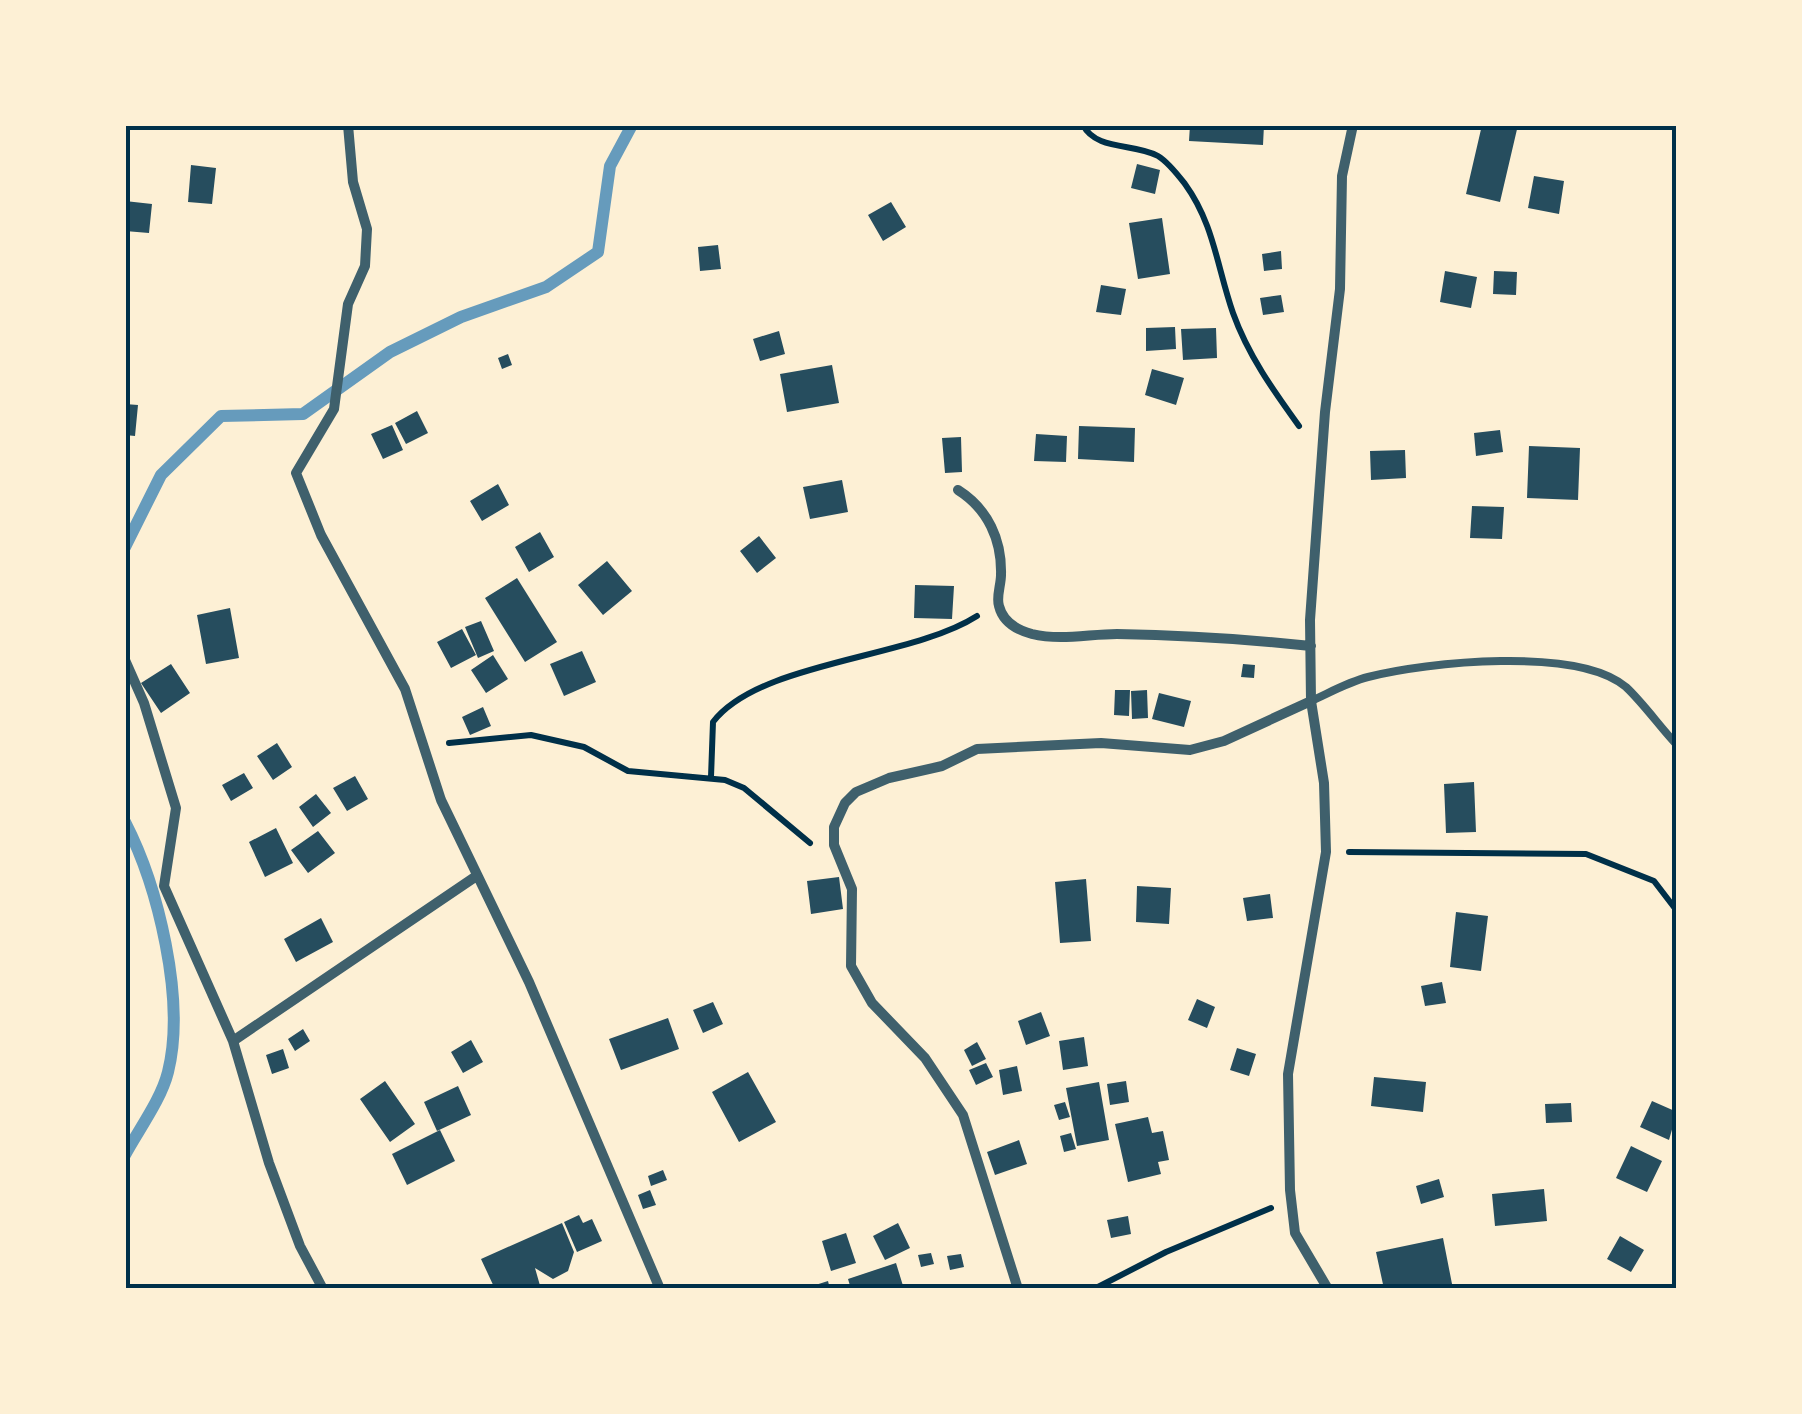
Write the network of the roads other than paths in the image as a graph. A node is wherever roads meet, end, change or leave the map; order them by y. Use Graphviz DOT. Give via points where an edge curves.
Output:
graph roads {
  1 [pos="348,125"];
  2 [pos="1353,125"];
  3 [pos="958,490"];
  4 [pos="1310,646"];
  5 [pos="125,660"];
  6 [pos="1311,700"];
  7 [pos="1677,745"];
  8 [pos="475,877"];
  9 [pos="232,1041"];
  10 [pos="323,1289"];
  11 [pos="660,1289"];
  12 [pos="1018,1289"];
  13 [pos="1328,1289"];
  1 -- 8 [label="street" via="352,182 367,229 365,266 348,304 334,409 296,473 321,535 405,689"];
  2 -- 4 [label="street" via="1342,176 1340,289"];
  3 -- 4 [label="street" via="982,508 994,533 998,604 1008,623 1029,633"];
  4 -- 6 [label="street"];
  5 -- 9 [label="street" via="176,808 164,886"];
  6 -- 7 [label="lane" via="1364,678 1425,665 1571,667 1624,686"];
  6 -- 12 [label="street" via="1224,742 1190,750 1100,742 1001,745 889,778 845,803 834,827 840,866 852,889 850,966 963,1116"];
  6 -- 13 [label="street" via="1326,852 1288,1074 1290,1200 1295,1233"];
  8 -- 9 [label="street"];
  8 -- 11 [label="street" via="536,998"];
  9 -- 10 [label="street" via="300,1246"];
}
